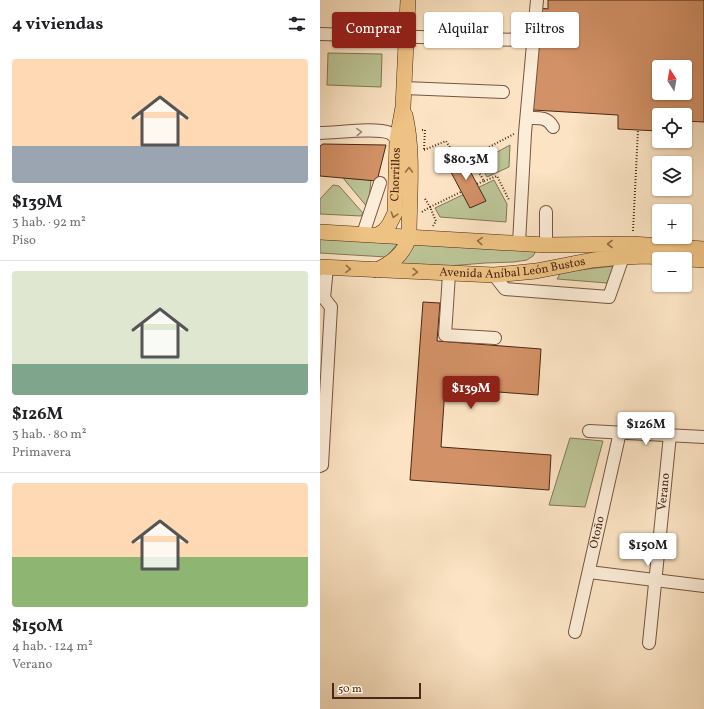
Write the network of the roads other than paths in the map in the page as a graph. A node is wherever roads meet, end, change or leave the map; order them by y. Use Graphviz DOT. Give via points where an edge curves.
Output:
graph roads {
  1 [pos="408,0"];
  2 [pos="537,0"];
  3 [pos="407,12"];
  4 [pos="320,34"];
  5 [pos="332,34"];
  6 [pos="416,36"];
  7 [pos="511,40"];
  8 [pos="406,48"];
  9 [pos="404,88"];
  10 [pos="503,92"];
  11 [pos="403,107"];
  12 [pos="527,118"];
  13 [pos="553,127"];
  14 [pos="320,134"];
  15 [pos="397,140"];
  16 [pos="380,182"];
  17 [pos="546,212"];
  18 [pos="320,232"];
  19 [pos="363,234"];
  20 [pos="378,235"];
  21 [pos="409,237"];
  22 [pos="519,243"];
  23 [pos="546,245"];
  24 [pos="704,249"];
  25 [pos="623,257"];
  26 [pos="704,260"];
  27 [pos="324,267"];
  28 [pos="376,270"];
  29 [pos="536,271"];
  30 [pos="449,274"];
  31 [pos="494,275"];
  32 [pos="322,297"];
  33 [pos="495,338"];
  34 [pos="589,431"];
  35 [pos="620,432"];
  36 [pos="670,435"];
  37 [pos="704,437"];
  38 [pos="320,466"];
  39 [pos="589,572"];
  40 [pos="654,580"];
  41 [pos="704,586"];
  42 [pos="576,632"];
  43 [pos="649,643"];
  1 -- 3 [label="main road, Chorrillos"];
  2 -- 12 [label="street"];
  4 -- 5 [label="street"];
  6 -- 7 [label="street"];
  8 -- 9 [label="main road, Chorrillos"];
  9 -- 10 [label="street"];
  9 -- 11 [label="main road, Chorrillos"];
  11 -- 15 [label="main road, Chorrillos"];
  21 -- 11 [label="main road, Chorrillos, one-way" via="409,137"];
  12 -- 13 [label="street" via="546,119"];
  12 -- 22 [label="street"];
  14 -- 15 [label="street, one-way" via="377,132 389,133"];
  15 -- 20 [label="main road, Chorrillos, one-way" via="395,213 389,226"];
  16 -- 19 [label="street"];
  17 -- 23 [label="street"];
  18 -- 19 [label="main road, Avenida Aníbal León Bustos"];
  19 -- 20 [label="main road, Avenida Aníbal León Bustos"];
  20 -- 21 [label="main road, Avenida Aníbal León Bustos"];
  22 -- 21 [label="main road, Avenida Aníbal León Bustos, one-way"];
  21 -- 28 [label="main road" via="399,256"];
  22 -- 23 [label="main road, Avenida Aníbal León Bustos"];
  24 -- 23 [label="main road, Avenida Aníbal León Bustos, one-way" via="632,244"];
  23 -- 29 [label="main road" via="544,259"];
  25 -- 26 [label="main road, Avenida Aníbal León Bustos"];
  25 -- 29 [label="main road, Avenida Aníbal León Bustos"];
  25 -- 31 [label="street" via="609,297 505,289"];
  27 -- 28 [label="main road, Avenida Aníbal León Bustos, one-way"];
  27 -- 32 [label="street"];
  28 -- 30 [label="main road, Avenida Aníbal León Bustos, one-way"];
  29 -- 31 [label="main road, Avenida Aníbal León Bustos"];
  30 -- 31 [label="main road, Avenida Aníbal León Bustos"];
  30 -- 33 [label="street" via="445,335"];
  32 -- 38 [label="street" via="331,307"];
  34 -- 35 [label="street"];
  35 -- 36 [label="street"];
  35 -- 39 [label="street, Otoño"];
  36 -- 37 [label="street"];
  36 -- 40 [label="street, Verano"];
  39 -- 40 [label="street"];
  39 -- 42 [label="street, Otoño"];
  40 -- 41 [label="street"];
  40 -- 43 [label="street, Verano"];
}
